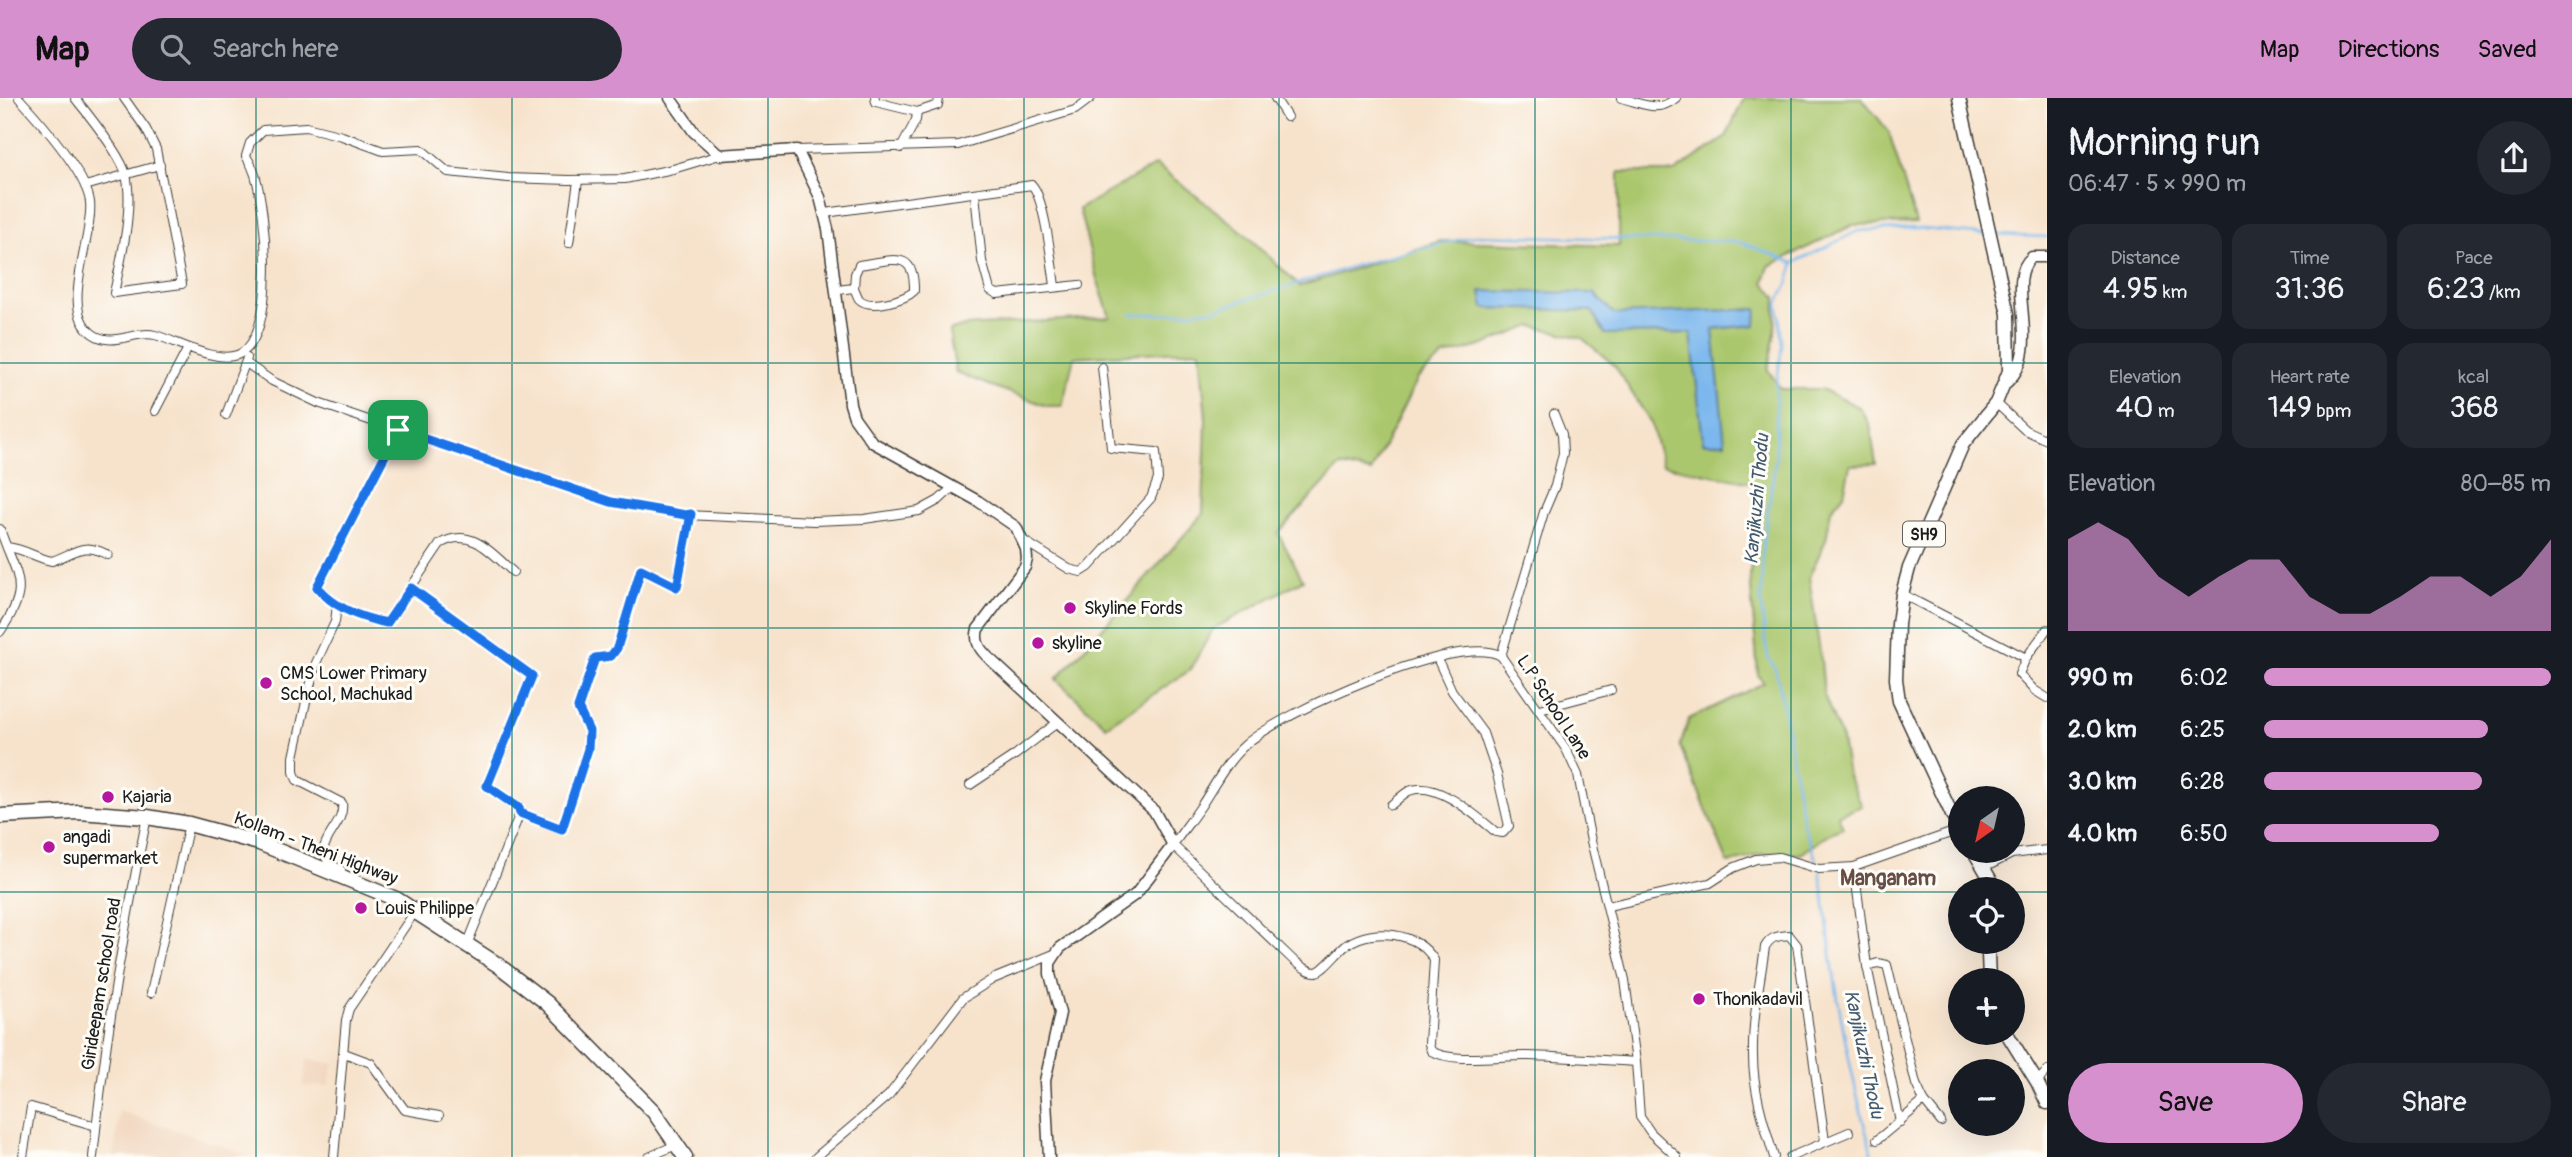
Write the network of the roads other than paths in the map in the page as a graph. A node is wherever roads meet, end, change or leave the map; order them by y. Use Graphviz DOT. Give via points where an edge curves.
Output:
graph roads {
  1 [pos="19,98"];
  2 [pos="75,98"];
  3 [pos="124,98"];
  4 [pos="670,98"];
  5 [pos="875,98"];
  6 [pos="939,98"];
  7 [pos="1091,98"];
  8 [pos="1275,98"];
  9 [pos="1621,98"];
  10 [pos="1676,98"];
  11 [pos="1959,98"];
  12 [pos="917,112"];
  13 [pos="1287,117"];
  14 [pos="901,148"];
  15 [pos="797,150"];
  16 [pos="720,155"];
  17 [pos="160,165"];
  18 [pos="126,174"];
  19 [pos="578,181"];
  20 [pos="85,186"];
  21 [pos="975,194"];
  22 [pos="825,213"];
  23 [pos="569,243"];
  24 [pos="2047,257"];
  25 [pos="1079,285"];
  26 [pos="1055,286"];
  27 [pos="854,288"];
  28 [pos="837,290"];
  29 [pos="188,348"];
  30 [pos="247,348"];
  31 [pos="246,363"];
  32 [pos="1101,367"];
  33 [pos="2005,384"];
  34 [pos="1996,403"];
  35 [pos="155,411"];
  36 [pos="1554,414"];
  37 [pos="226,415"];
  38 [pos="398,430"];
  39 [pos="2047,440"];
  40 [pos="953,487"];
  41 [pos="691,514"];
  42 [pos="0,529"];
  43 [pos="1021,538"];
  44 [pos="7,547"];
  45 [pos="108,555"];
  46 [pos="513,572"];
  47 [pos="411,588"];
  48 [pos="1902,594"];
  49 [pos="337,605"];
  50 [pos="2047,629"];
  51 [pos="0,632"];
  52 [pos="1501,656"];
  53 [pos="2026,658"];
  54 [pos="1437,659"];
  55 [pos="1611,690"];
  56 [pos="2047,698"];
  57 [pos="1540,709"];
  58 [pos="1058,722"];
  59 [pos="970,785"];
  60 [pos="1391,805"];
  61 [pos="1948,807"];
  62 [pos="520,813"];
  63 [pos="0,816"];
  64 [pos="147,817"];
  65 [pos="189,824"];
  66 [pos="1948,835"];
  67 [pos="1173,845"];
  68 [pos="2047,850"];
  69 [pos="1981,863"];
  70 [pos="1854,867"];
  71 [pos="1984,868"];
  72 [pos="1989,877"];
  73 [pos="364,884"];
  74 [pos="1608,906"];
  75 [pos="416,910"];
  76 [pos="467,945"];
  77 [pos="1054,954"];
  78 [pos="1867,966"];
  79 [pos="151,993"];
  80 [pos="2014,1045"];
  81 [pos="344,1053"];
  82 [pos="1636,1062"];
  83 [pos="2047,1071"];
  84 [pos="2037,1082"];
  85 [pos="1924,1101"];
  86 [pos="2047,1103"];
  87 [pos="439,1116"];
  88 [pos="1900,1122"];
  89 [pos="1941,1122"];
  90 [pos="96,1126"];
  91 [pos="1849,1132"];
  92 [pos="1877,1140"];
  93 [pos="1825,1141"];
  94 [pos="681,1151"];
  95 [pos="23,1157"];
  96 [pos="93,1157"];
  97 [pos="334,1157"];
  98 [pos="649,1157"];
  99 [pos="816,1157"];
  100 [pos="1049,1157"];
  101 [pos="1677,1157"];
  102 [pos="1774,1157"];
  103 [pos="1790,1157"];
  1 -- 20 [label="street"];
  2 -- 18 [label="street"];
  3 -- 17 [label="street" via="146,129"];
  4 -- 16 [label="main road" via="694,132"];
  5 -- 12 [label="street"];
  6 -- 12 [label="street" via="938,105"];
  7 -- 14 [label="street" via="1075,110 992,137 958,145"];
  8 -- 13 [label="street"];
  9 -- 10 [label="street" via="1656,108"];
  11 -- 33 [label="main road, SH9" via="2008,314 2010,353"];
  12 -- 14 [label="street"];
  14 -- 15 [label="street"];
  15 -- 16 [label="main road"];
  15 -- 22 [label="main road"];
  16 -- 19 [label="street" via="625,179"];
  17 -- 18 [label="street"];
  17 -- 18 [label="street" via="182,284 114,293 128,214"];
  18 -- 20 [label="street"];
  19 -- 23 [label="street"];
  19 -- 30 [label="street" via="455,173 442,169 421,149 383,152 306,127 263,130 250,143 246,156 259,187 266,280 262,316"];
  20 -- 29 [label="street" via="90,215 78,298 87,329 103,339 154,335"];
  21 -- 22 [label="street"];
  21 -- 26 [label="street" via="1032,185 1036,189"];
  21 -- 26 [label="street" via="990,290 997,294"];
  22 -- 28 [label="main road"];
  24 -- 33 [label="main road" via="2032,257 2025,265 2025,352 2020,369"];
  25 -- 26 [label="street"];
  27 -- 27 [label="street" via="859,265 900,260 914,274 914,291 899,301 868,304"];
  27 -- 28 [label="street"];
  28 -- 40 [label="main road" via="850,404 862,432"];
  29 -- 30 [label="street" via="234,356"];
  29 -- 35 [label="street"];
  30 -- 31 [label="street"];
  31 -- 37 [label="street"];
  31 -- 38 [label="street" via="297,395"];
  32 -- 43 [label="street" via="1111,448 1156,452 1158,479 1151,498 1081,572"];
  33 -- 34 [label="main road, SH9"];
  34 -- 39 [label="street" via="2025,430"];
  34 -- 48 [label="main road, SH9" via="1963,444"];
  36 -- 52 [label="street" via="1563,453"];
  38 -- 41 [label="street" via="611,502"];
  38 -- 49 [label="street" via="317,587"];
  40 -- 41 [label="street" via="919,511 864,519"];
  40 -- 43 [label="main road" via="1016,527"];
  41 -- 62 [label="street" via="677,587 641,569 617,648 611,656 595,658 578,708 589,731 588,749 562,829"];
  42 -- 44 [label="street"];
  43 -- 58 [label="main road" via="1025,567 975,638 983,653"];
  44 -- 45 [label="street" via="52,561 88,548"];
  44 -- 51 [label="street" via="20,587 19,600"];
  46 -- 47 [label="street" via="468,538 453,536 440,544"];
  47 -- 49 [label="street" via="387,623"];
  47 -- 62 [label="street" via="532,676 487,786"];
  48 -- 53 [label="street"];
  48 -- 61 [label="main road, SH9" via="1896,667 1899,701"];
  49 -- 73 [label="street" via="331,634 312,675 293,767 297,780 342,803 340,820 323,852 330,863"];
  50 -- 53 [label="street"];
  52 -- 54 [label="street, L.P School Lane" via="1482,650"];
  52 -- 57 [label="street, L.P School Lane"];
  53 -- 56 [label="street" via="2019,668 2020,677"];
  54 -- 60 [label="street" via="1452,691 1483,733 1509,826 1503,833 1496,832 1446,795 1425,788 1409,791"];
  54 -- 67 [label="street, L.P School Lane" via="1330,695 1260,733 1234,757"];
  55 -- 57 [label="street"];
  57 -- 74 [label="street, L.P School Lane" via="1578,775"];
  58 -- 59 [label="street"];
  58 -- 67 [label="main road" via="1154,811"];
  62 -- 76 [label="street"];
  63 -- 64 [label="highway, Kollam - Theni Highway" via="79,812"];
  64 -- 65 [label="highway, Kollam - Theni Highway"];
  64 -- 90 [label="street, Girideepam school road" via="122,935"];
  65 -- 73 [label="highway, Kollam - Theni Highway" via="259,843"];
  65 -- 79 [label="street"];
  66 -- 70 [label="street"];
  67 -- 77 [label="main road" via="1136,894"];
  67 -- 82 [label="street" via="1292,959 1311,971 1323,969 1346,945 1377,934 1408,938 1427,948 1434,960 1429,1044 1437,1055"];
  68 -- 71 [label="street" via="2012,855"];
  69 -- 71 [label="main road"];
  70 -- 74 [label="street" via="1819,869 1769,856 1732,868 1710,883"];
  70 -- 78 [label="street"];
  71 -- 72 [label="main road"];
  73 -- 75 [label="highway, Kollam - Theni Highway"];
  74 -- 82 [label="street, L.P School Lane" via="1625,979"];
  75 -- 76 [label="highway, Kollam - Theni Highway"];
  75 -- 81 [label="street" via="353,1001 346,1020"];
  76 -- 94 [label="highway, Kollam - Theni Highway" via="566,1020 653,1112"];
  77 -- 99 [label="street" via="993,979 962,998 889,1095"];
  77 -- 100 [label="main road" via="1050,974 1060,1013 1045,1081"];
  78 -- 85 [label="street" via="1887,965 1909,1062"];
  78 -- 88 [label="street"];
  80 -- 84 [label="main road"];
  81 -- 87 [label="street" via="371,1063 405,1110"];
  81 -- 97 [label="street"];
  82 -- 101 [label="street, L.P School Lane" via="1640,1117"];
  83 -- 84 [label="street"];
  84 -- 86 [label="main road"];
  85 -- 88 [label="street"];
  85 -- 89 [label="street"];
  88 -- 92 [label="street"];
  90 -- 95 [label="street" via="31,1107"];
  90 -- 96 [label="street, Girideepam school road"];
  91 -- 93 [label="street"];
  93 -- 102 [label="street" via="1797,945 1790,935 1777,936 1765,947 1753,1028 1759,1109"];
  93 -- 103 [label="street"];
  94 -- 98 [label="street"];
}
